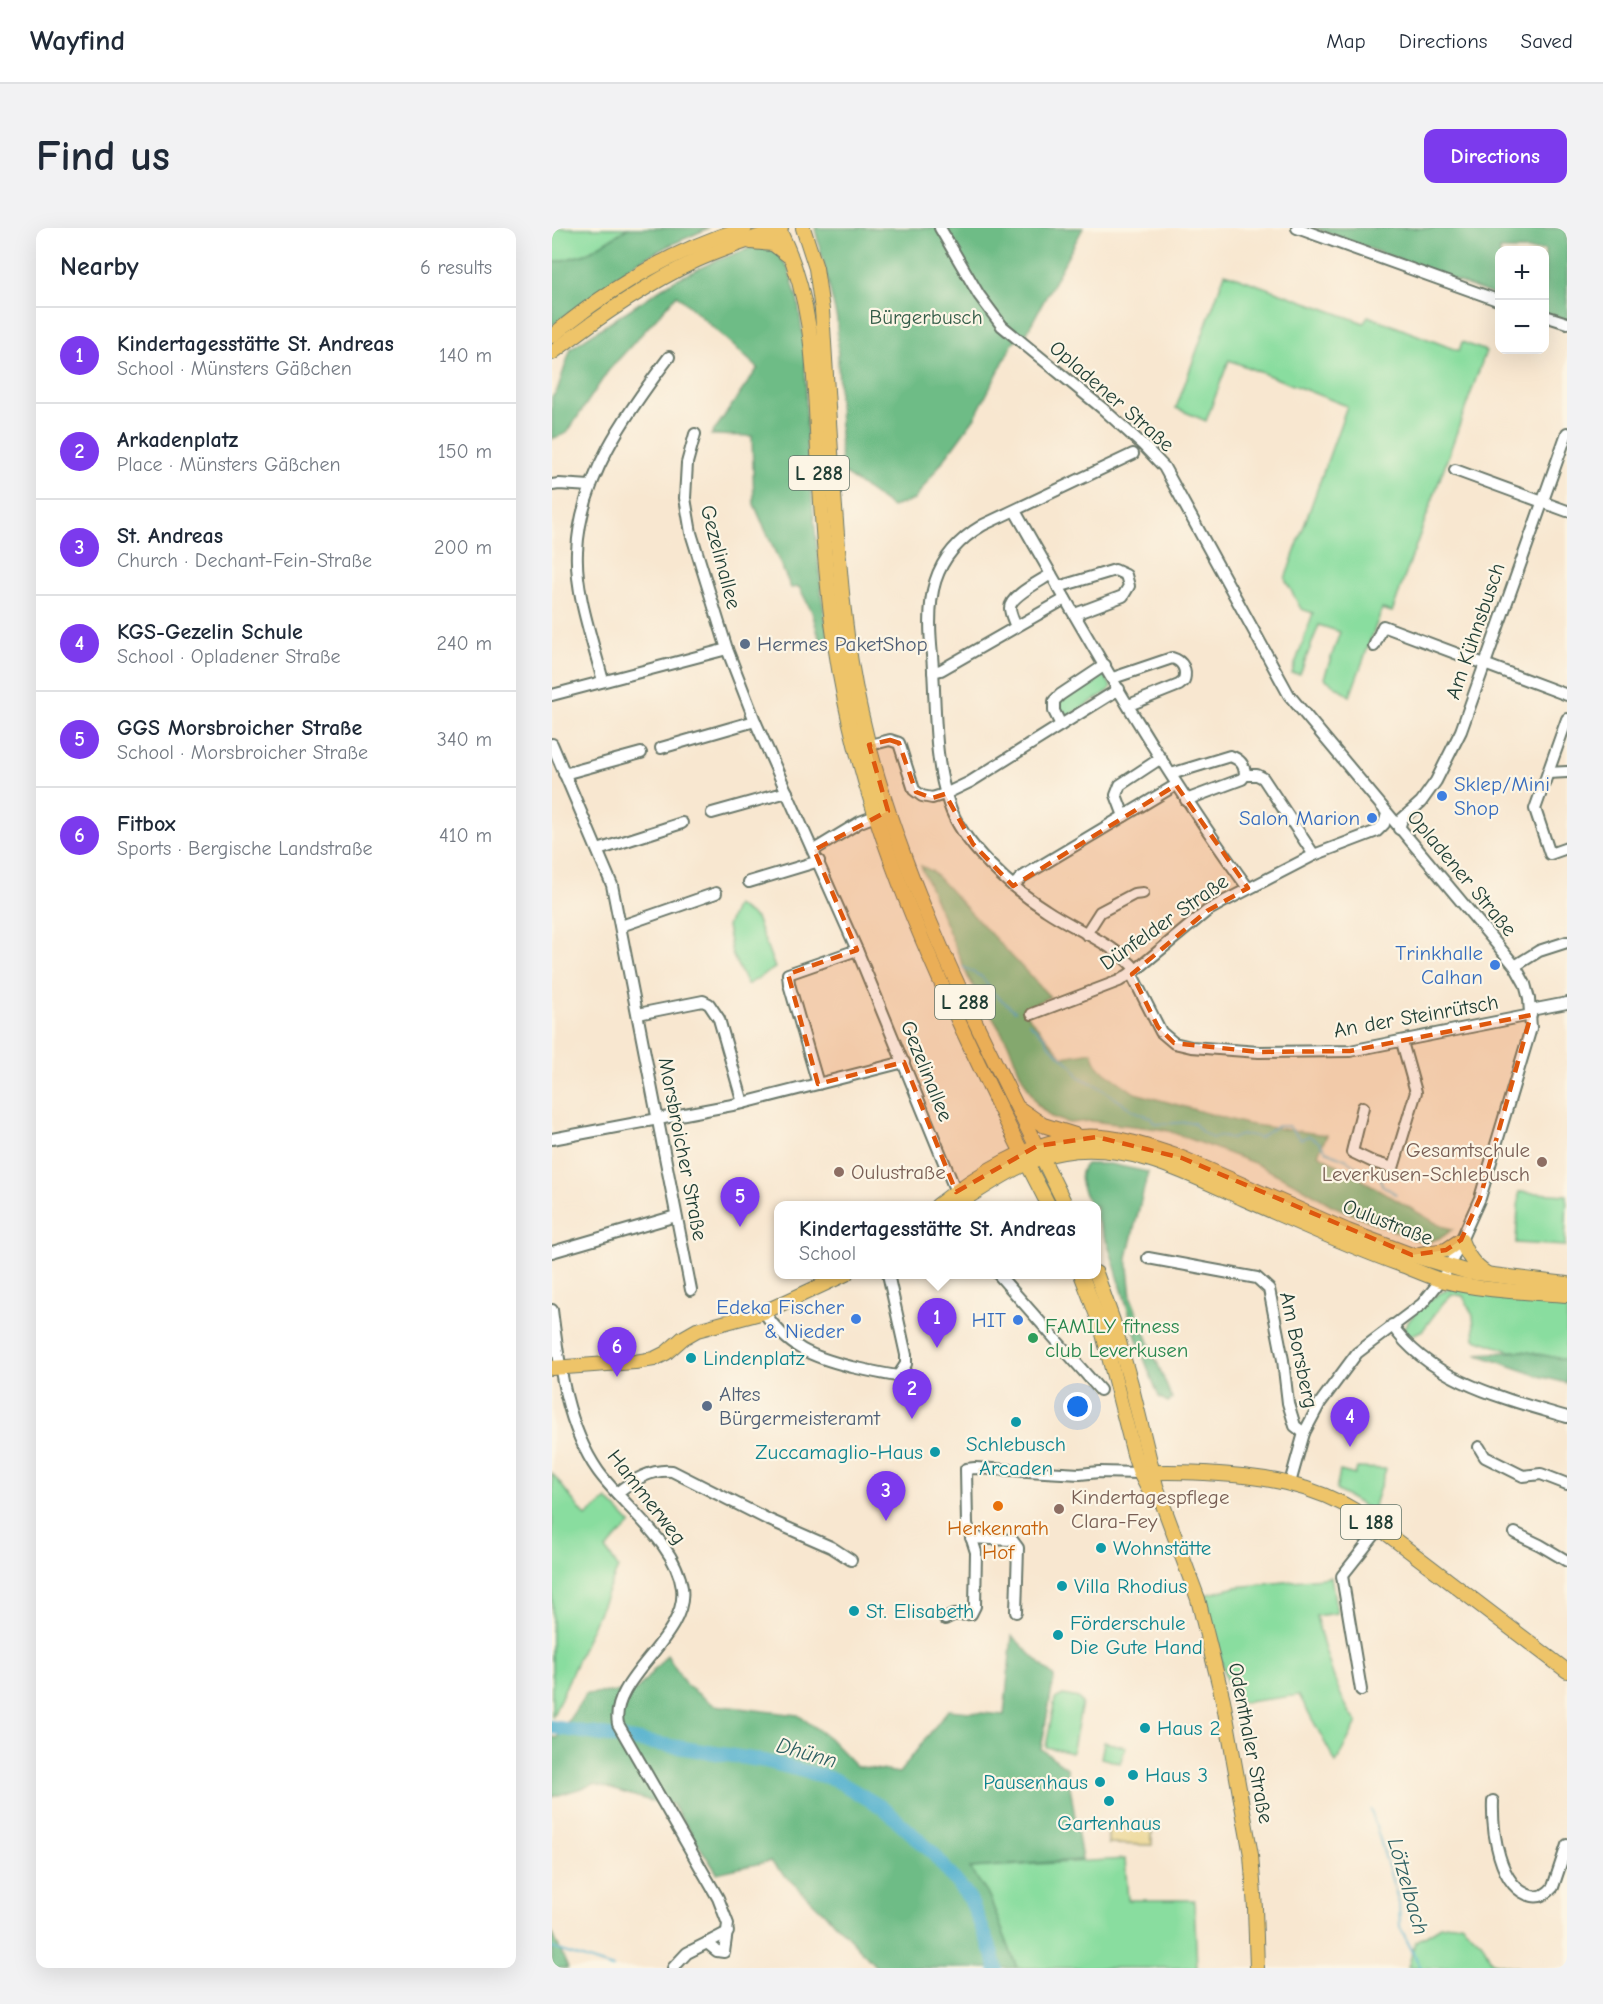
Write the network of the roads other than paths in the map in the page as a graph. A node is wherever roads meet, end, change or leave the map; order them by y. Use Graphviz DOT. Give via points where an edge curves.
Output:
graph roads {
  1 [pos="723,228"];
  2 [pos="779,228"];
  3 [pos="804,228"];
  4 [pos="940,228"];
  5 [pos="1297,228"];
  6 [pos="744,235"];
  7 [pos="710,239"];
  8 [pos="791,258"];
  9 [pos="1497,300"];
  10 [pos="1549,317"];
  11 [pos="1567,323"];
  12 [pos="1019,329"];
  13 [pos="552,336"];
  14 [pos="1020,341"];
  15 [pos="552,353"];
  16 [pos="669,357"];
  17 [pos="1567,433"];
  18 [pos="694,434"];
  19 [pos="1133,454"];
  20 [pos="1455,470"];
  21 [pos="552,485"];
  22 [pos="590,486"];
  23 [pos="1542,502"];
  24 [pos="1015,511"];
  25 [pos="1567,511"];
  26 [pos="1051,574"];
  27 [pos="1058,587"];
  28 [pos="1065,599"];
  29 [pos="1075,614"];
  30 [pos="1016,627"];
  31 [pos="1374,646"];
  32 [pos="727,649"];
  33 [pos="1105,665"];
  34 [pos="1485,665"];
  35 [pos="933,672"];
  36 [pos="1113,678"];
  37 [pos="603,681"];
  38 [pos="1119,689"];
  39 [pos="552,694"];
  40 [pos="1567,695"];
  41 [pos="1129,705"];
  42 [pos="1567,719"];
  43 [pos="755,721"];
  44 [pos="1061,725"];
  45 [pos="552,744"];
  46 [pos="863,747"];
  47 [pos="661,748"];
  48 [pos="641,753"];
  49 [pos="1161,758"];
  50 [pos="1567,772"];
  51 [pos="1548,773"];
  52 [pos="564,774"];
  53 [pos="1171,774"];
  54 [pos="1245,776"];
  55 [pos="1176,785"];
  56 [pos="787,792"];
  57 [pos="945,794"];
  58 [pos="1186,800"];
  59 [pos="712,813"];
  60 [pos="881,813"];
  61 [pos="1387,814"];
  62 [pos="1124,816"];
  63 [pos="682,823"];
  64 [pos="1399,829"];
  65 [pos="1567,848"];
  66 [pos="598,850"];
  67 [pos="814,850"];
  68 [pos="1314,855"];
  69 [pos="819,861"];
  70 [pos="749,882"];
  71 [pos="1013,886"];
  72 [pos="1248,888"];
  73 [pos="716,893"];
  74 [pos="1143,893"];
  75 [pos="621,926"];
  76 [pos="1086,934"];
  77 [pos="1567,942"];
  78 [pos="857,950"];
  79 [pos="1515,966"];
  80 [pos="1134,972"];
  81 [pos="1567,1003"];
  82 [pos="1531,1012"];
  83 [pos="638,1014"];
  84 [pos="1032,1014"];
  85 [pos="1402,1042"];
  86 [pos="904,1062"];
  87 [pos="818,1084"];
  88 [pos="742,1103"];
  89 [pos="1017,1107"];
  90 [pos="1363,1107"];
  91 [pos="657,1119"];
  92 [pos="1080,1137"];
  93 [pos="552,1139"];
  94 [pos="1040,1152"];
  95 [pos="1024,1158"];
  96 [pos="958,1201"];
  97 [pos="1046,1201"];
  98 [pos="1064,1201"];
  99 [pos="676,1216"];
  100 [pos="1461,1240"];
  101 [pos="552,1252"];
  102 [pos="1412,1255"];
  103 [pos="1148,1258"];
  104 [pos="1449,1267"];
  105 [pos="1488,1275"];
  106 [pos="837,1279"];
  107 [pos="889,1279"];
  108 [pos="1002,1279"];
  109 [pos="1083,1279"];
  110 [pos="1098,1279"];
  111 [pos="1441,1280"];
  112 [pos="1567,1284"];
  113 [pos="691,1290"];
  114 [pos="1567,1295"];
  115 [pos="552,1310"];
  116 [pos="764,1312"];
  117 [pos="1392,1325"];
  118 [pos="556,1367"];
  119 [pos="1100,1390"];
  120 [pos="1567,1417"];
  121 [pos="1304,1432"];
  122 [pos="1146,1445"];
  123 [pos="1479,1447"];
  124 [pos="1146,1472"];
  125 [pos="1177,1472"];
  126 [pos="1290,1483"];
  127 [pos="1567,1484"];
  128 [pos="618,1493"];
  129 [pos="1163,1506"];
  130 [pos="1380,1528"];
  131 [pos="1172,1533"];
  132 [pos="1515,1533"];
  133 [pos="971,1538"];
  134 [pos="851,1560"];
  135 [pos="1567,1561"];
  136 [pos="1017,1612"];
  137 [pos="945,1619"];
  138 [pos="1567,1671"];
  139 [pos="1361,1690"];
  140 [pos="1493,1801"];
  141 [pos="1567,1845"];
  142 [pos="728,1932"];
  143 [pos="707,1943"];
  144 [pos="673,1968"];
  145 [pos="1257,1968"];
  1 -- 7 [label="main road"];
  2 -- 6 [label="main road"];
  2 -- 8 [label="main road, L 288"];
  3 -- 46 [label="main road, L 288" via="816,268 822,310 843,608"];
  4 -- 14 [label="street, Opladener Straße" via="979,295 1002,326"];
  5 -- 9 [label="street"];
  6 -- 7 [label="main road"];
  6 -- 8 [label="main road" via="773,244"];
  6 -- 15 [label="main road" via="659,279"];
  7 -- 13 [label="main road" via="640,273"];
  8 -- 46 [label="main road, L 288" via="811,337 831,610 841,677"];
  10 -- 11 [label="street"];
  12 -- 14 [label="street, Opladener Straße"];
  14 -- 61 [label="street, Opladener Straße" via="1102,408 1164,467 1289,695"];
  16 -- 22 [label="street" via="639,397"];
  17 -- 23 [label="street, Am Kühnsbusch"];
  18 -- 32 [label="street, Gezelinallee" via="685,498 691,533"];
  19 -- 24 [label="street"];
  20 -- 23 [label="street"];
  21 -- 22 [label="street"];
  22 -- 37 [label="street" via="577,552 586,616"];
  23 -- 25 [label="street"];
  23 -- 34 [label="street, Am Kühnsbusch"];
  24 -- 26 [label="street"];
  24 -- 35 [label="street" via="966,536 948,555 937,575 930,603"];
  26 -- 27 [label="street"];
  26 -- 30 [label="street" via="1011,602"];
  27 -- 28 [label="street"];
  27 -- 29 [label="street" via="1115,570 1127,577 1129,586 1123,596"];
  28 -- 29 [label="street"];
  28 -- 30 [label="street"];
  29 -- 33 [label="street"];
  30 -- 35 [label="street"];
  31 -- 34 [label="street" via="1384,621"];
  32 -- 37 [label="street"];
  32 -- 43 [label="street, Gezelinallee"];
  33 -- 36 [label="street"];
  33 -- 44 [label="street" via="1054,701"];
  34 -- 40 [label="street"];
  34 -- 64 [label="street, Am Kühnsbusch" via="1443,769 1429,792 1402,819"];
  35 -- 57 [label="street"];
  36 -- 38 [label="street"];
  36 -- 41 [label="street" via="1172,658 1182,664 1186,674 1179,685"];
  37 -- 39 [label="street"];
  38 -- 41 [label="street"];
  38 -- 44 [label="street"];
  41 -- 49 [label="street"];
  42 -- 51 [label="street"];
  43 -- 47 [label="street"];
  43 -- 56 [label="street, Gezelinallee"];
  44 -- 57 [label="street"];
  45 -- 52 [label="street, Morsbroicher Straße"];
  46 -- 57 [label="street" via="896,741 903,749 916,792 932,798"];
  46 -- 60 [label="main road, L 288"];
  48 -- 52 [label="street"];
  49 -- 53 [label="street"];
  49 -- 62 [label="street" via="1120,785 1116,795"];
  50 -- 51 [label="street"];
  51 -- 65 [label="street" via="1535,809 1551,854"];
  52 -- 66 [label="street, Morsbroicher Straße"];
  53 -- 54 [label="street" via="1230,756 1238,759"];
  53 -- 55 [label="street"];
  54 -- 58 [label="street"];
  54 -- 68 [label="street" via="1263,778"];
  55 -- 58 [label="street"];
  55 -- 62 [label="street"];
  56 -- 59 [label="street"];
  56 -- 67 [label="street, Gezelinallee"];
  57 -- 71 [label="street" via="973,844"];
  58 -- 72 [label="street"];
  60 -- 67 [label="street"];
  60 -- 89 [label="main road, L 288" via="902,853 952,974"];
  60 -- 95 [label="main road, L 288" via="892,866 940,981"];
  61 -- 64 [label="street, Opladener Straße"];
  61 -- 68 [label="street, Dünfelder Straße" via="1377,831"];
  62 -- 71 [label="street"];
  63 -- 66 [label="street"];
  64 -- 79 [label="street, Opladener Straße"];
  66 -- 75 [label="street, Morsbroicher Straße" via="612,885"];
  67 -- 69 [label="street, Gezelinallee"];
  68 -- 72 [label="street, Dünfelder Straße"];
  69 -- 70 [label="street"];
  69 -- 78 [label="street, Gezelinallee"];
  71 -- 76 [label="street"];
  72 -- 80 [label="street, Dünfelder Straße" via="1207,912"];
  73 -- 75 [label="street"];
  74 -- 76 [label="street" via="1102,910"];
  75 -- 83 [label="street, Morsbroicher Straße"];
  76 -- 80 [label="street" via="1124,957"];
  77 -- 79 [label="street" via="1539,951"];
  78 -- 86 [label="street, Gezelinallee"];
  78 -- 87 [label="street" via="788,974"];
  79 -- 82 [label="street, Opladener Straße" via="1525,984"];
  80 -- 84 [label="street, Dünfelder Straße"];
  80 -- 85 [label="street, An der Steinrütsch" via="1158,1027 1178,1044 1259,1052 1330,1053"];
  81 -- 82 [label="street, An der Steinrütsch"];
  82 -- 85 [label="street, An der Steinrütsch"];
  82 -- 100 [label="street, Opladener Straße" via="1531,1028 1480,1198"];
  83 -- 88 [label="street" via="703,1001 709,1005 719,1018"];
  83 -- 91 [label="street, Morsbroicher Straße"];
  85 -- 90 [label="street" via="1416,1092 1393,1168 1352,1152"];
  86 -- 87 [label="street"];
  86 -- 96 [label="street, Gezelinallee"];
  87 -- 88 [label="street"];
  88 -- 91 [label="street"];
  89 -- 92 [label="main road" via="1043,1125"];
  89 -- 94 [label="main road, L 288"];
  91 -- 93 [label="street"];
  91 -- 99 [label="street, Morsbroicher Straße"];
  92 -- 94 [label="main road, Oulustraße"];
  92 -- 102 [label="main road, Oulustraße" via="1156,1149"];
  94 -- 95 [label="main road, Oulustraße"];
  94 -- 98 [label="main road"];
  94 -- 111 [label="main road, Oulustraße" via="1085,1150 1151,1160 1357,1249"];
  95 -- 96 [label="main road, Oulustraße"];
  95 -- 97 [label="main road"];
  99 -- 101 [label="street"];
  99 -- 113 [label="street, Morsbroicher Straße"];
  100 -- 102 [label="main road" via="1446,1250"];
  100 -- 104 [label="street, Opladener Straße"];
  100 -- 105 [label="main road" via="1475,1266"];
  102 -- 104 [label="main road, Oulustraße"];
  103 -- 121 [label="street, Am Borsberg" via="1257,1278 1269,1289 1288,1402 1295,1426"];
  104 -- 105 [label="main road, Oulustraße"];
  104 -- 111 [label="street, Opladener Straße"];
  105 -- 112 [label="main road, Oulustraße"];
  106 -- 116 [label="main road"];
  107 -- 116 [label="street" via="906,1355 906,1364 898,1376 809,1354 776,1330"];
  108 -- 119 [label="street"];
  109 -- 124 [label="main road"];
  110 -- 122 [label="main road"];
  111 -- 114 [label="main road, Oulustraße"];
  111 -- 117 [label="street, Opladener Straße" via="1422,1304"];
  115 -- 118 [label="street, Hammerweg"];
  116 -- 118 [label="main road" via="699,1329 661,1356 634,1362"];
  117 -- 120 [label="street" via="1409,1348 1460,1380 1508,1400"];
  117 -- 121 [label="street, Opladener Straße" via="1357,1353"];
  118 -- 128 [label="street, Hammerweg" via="580,1440 598,1471"];
  121 -- 126 [label="street, Opladener Straße"];
  122 -- 124 [label="main road"];
  122 -- 125 [label="main road" via="1154,1457"];
  123 -- 127 [label="street" via="1485,1457 1523,1476 1541,1474"];
  124 -- 125 [label="main road, L 188"];
  124 -- 129 [label="main road, Odenthaler Straße"];
  124 -- 131 [label="main road, Odenthaler Straße"];
  124 -- 133 [label="street" via="1080,1474 966,1469"];
  125 -- 126 [label="main road, L 188" via="1243,1474"];
  125 -- 129 [label="main road" via="1165,1484"];
  126 -- 130 [label="main road, L 188" via="1344,1503"];
  128 -- 134 [label="street" via="642,1477 660,1470 672,1471"];
  128 -- 142 [label="street, Hammerweg" via="662,1545 681,1578 683,1590 672,1626 619,1703 618,1724 718,1898"];
  129 -- 131 [label="main road, Odenthaler Straße"];
  130 -- 138 [label="main road, L 188"];
  130 -- 139 [label="street" via="1342,1576"];
  131 -- 145 [label="main road, Odenthaler Straße" via="1201,1607 1229,1730 1251,1855"];
  132 -- 135 [label="street"];
  133 -- 136 [label="street" via="1012,1540 1018,1548"];
  133 -- 137 [label="street" via="976,1552 975,1606 971,1614"];
  140 -- 141 [label="street" via="1503,1869 1525,1893 1540,1896 1549,1892"];
  142 -- 143 [label="street"];
  142 -- 143 [label="street" via="724,1952"];
  143 -- 144 [label="street" via="687,1953"];
}
